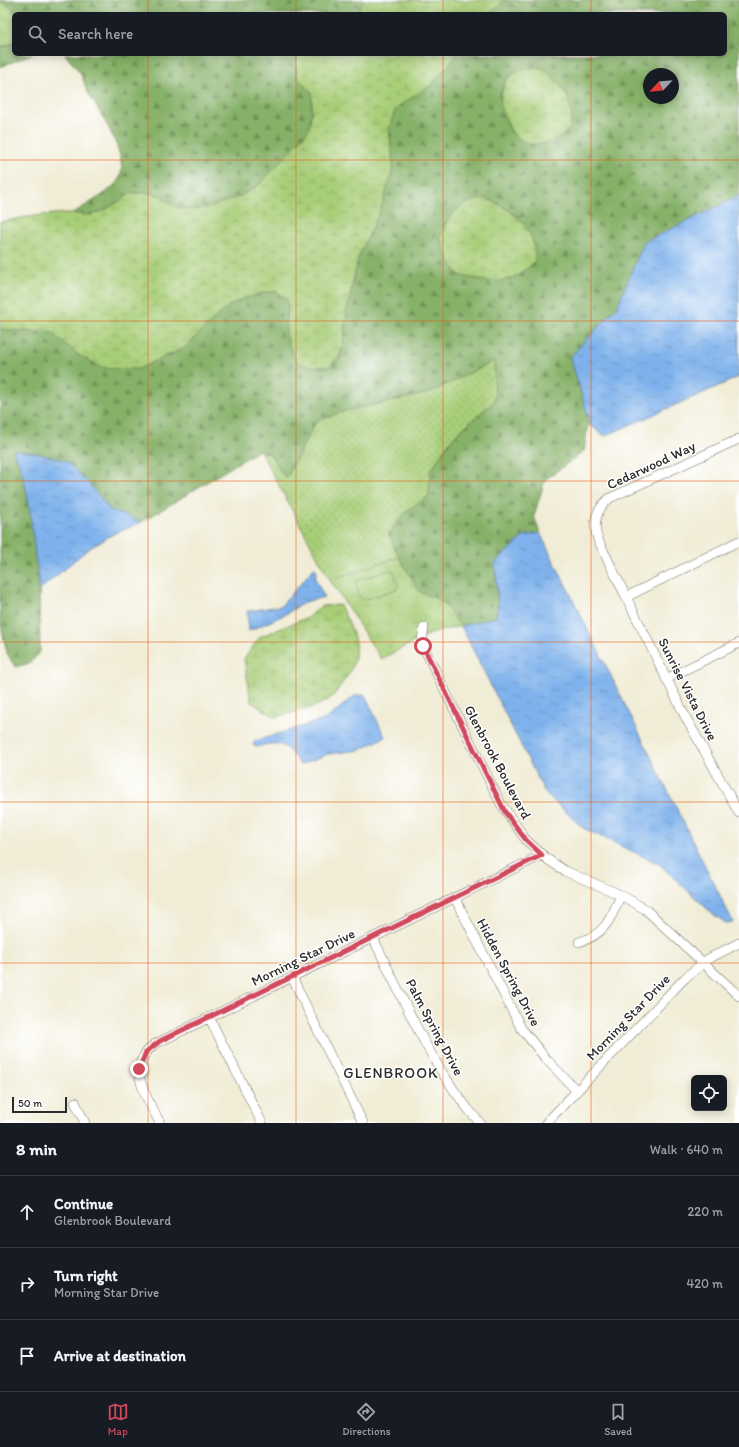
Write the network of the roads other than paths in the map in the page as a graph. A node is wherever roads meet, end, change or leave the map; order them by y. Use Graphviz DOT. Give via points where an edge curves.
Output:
graph roads {
  1 [pos="739,439"];
  2 [pos="739,541"];
  3 [pos="626,597"];
  4 [pos="424,627"];
  5 [pos="739,643"];
  6 [pos="666,679"];
  7 [pos="739,814"];
  8 [pos="542,855"];
  9 [pos="621,895"];
  10 [pos="455,898"];
  11 [pos="373,938"];
  12 [pos="579,942"];
  13 [pos="739,943"];
  14 [pos="703,962"];
  15 [pos="292,977"];
  16 [pos="739,996"];
  17 [pos="210,1017"];
  18 [pos="577,1090"];
  19 [pos="75,1102"];
  20 [pos="85,1123"];
  21 [pos="160,1123"];
  22 [pos="262,1123"];
  23 [pos="363,1123"];
  24 [pos="480,1123"];
  25 [pos="546,1123"];
  1 -- 3 [label="street, Cedarwood Way" via="614,496 602,505 596,519 596,535"];
  2 -- 3 [label="street"];
  3 -- 6 [label="street, Sunrise Vista Drive"];
  4 -- 8 [label="street, Glenbrook Boulevard" via="422,641 425,650 501,804 520,833"];
  5 -- 6 [label="street"];
  6 -- 7 [label="street, Sunrise Vista Drive"];
  8 -- 9 [label="street, Glenbrook Boulevard" via="571,875"];
  8 -- 10 [label="street, Morning Star Drive"];
  9 -- 12 [label="street" via="604,929 595,936"];
  9 -- 14 [label="street, Glenbrook Boulevard" via="652,915"];
  10 -- 11 [label="street, Morning Star Drive"];
  10 -- 18 [label="street, Hidden Spring Drive" via="521,1028 547,1060"];
  11 -- 15 [label="street, Morning Star Drive"];
  11 -- 24 [label="street, Palm Spring Drive" via="431,1055 457,1096"];
  13 -- 14 [label="street, Morning Star Drive"];
  14 -- 16 [label="street, Glenbrook Boulevard"];
  14 -- 18 [label="street, Morning Star Drive" via="672,990"];
  15 -- 17 [label="street, Morning Star Drive"];
  15 -- 23 [label="street"];
  17 -- 21 [label="street, Morning Star Drive" via="154,1044 136,1062 141,1083"];
  17 -- 22 [label="street"];
  18 -- 25 [label="street, Morning Star Drive"];
  19 -- 20 [label="street"];
}
